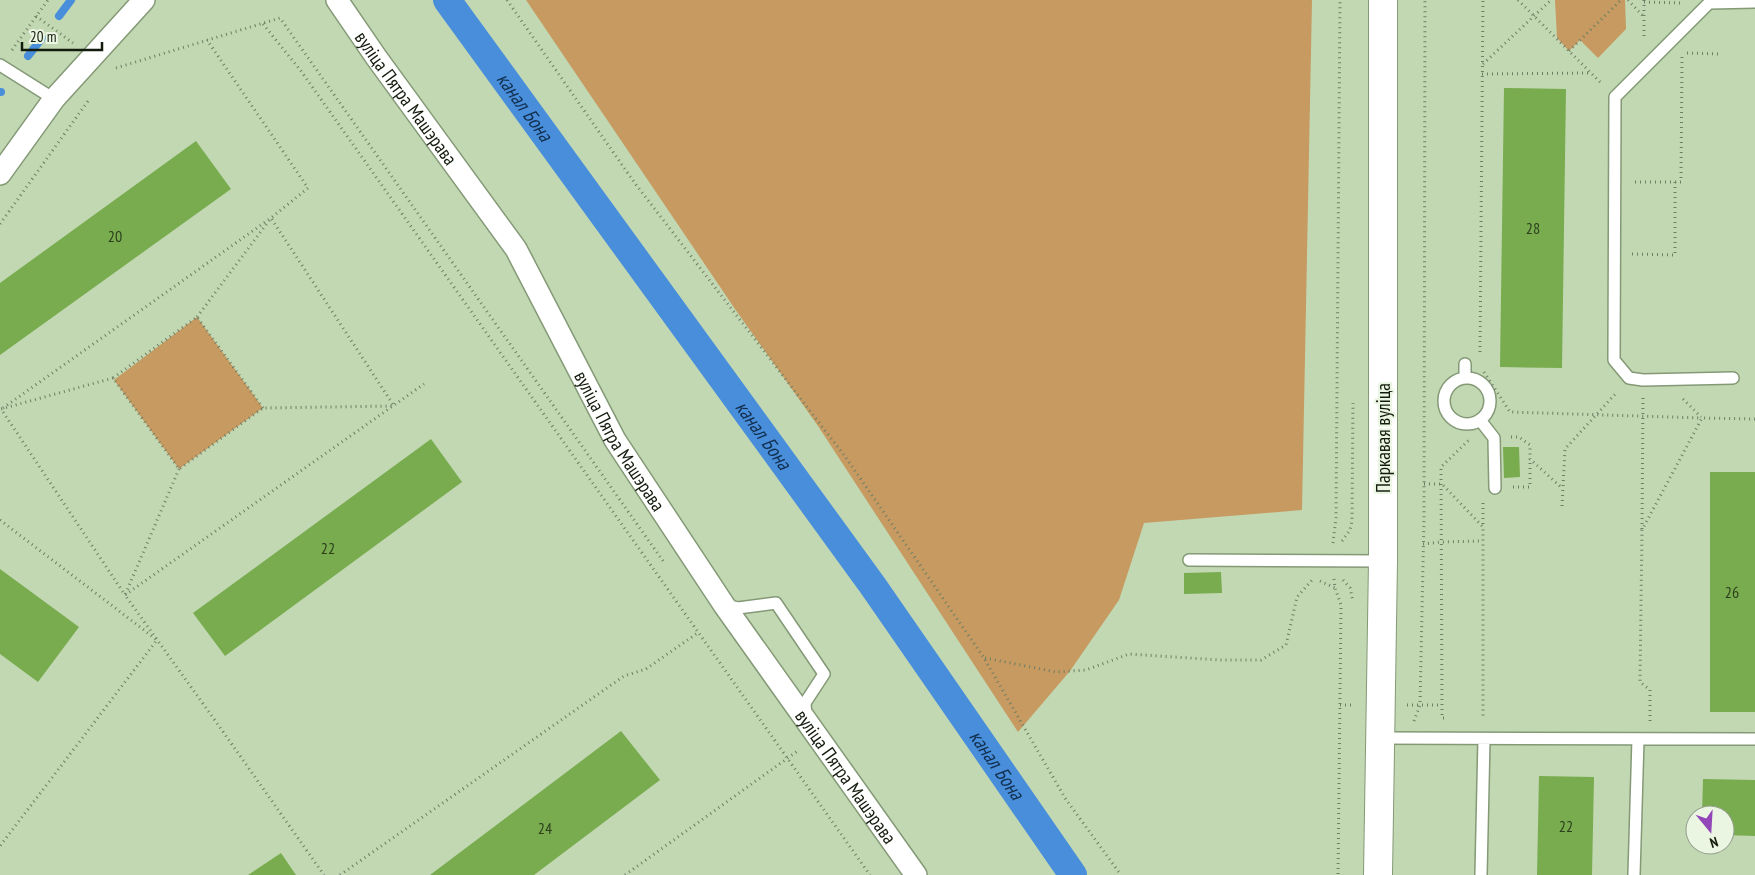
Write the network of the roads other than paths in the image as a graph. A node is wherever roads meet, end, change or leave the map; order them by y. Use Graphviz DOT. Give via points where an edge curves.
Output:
graph roads {
  1 [pos="144,0"];
  2 [pos="337,0"];
  3 [pos="1383,0"];
  4 [pos="1755,2"];
  5 [pos="0,65"];
  6 [pos="54,100"];
  7 [pos="0,174"];
  8 [pos="1465,364"];
  9 [pos="1465,378"];
  10 [pos="1734,378"];
  11 [pos="1480,420"];
  12 [pos="1495,488"];
  13 [pos="1189,560"];
  14 [pos="1383,561"];
  15 [pos="724,605"];
  16 [pos="812,729"];
  17 [pos="1381,738"];
  18 [pos="1484,739"];
  19 [pos="1755,739"];
  20 [pos="1638,740"];
  21 [pos="916,875"];
  22 [pos="1378,875"];
  23 [pos="1481,875"];
  24 [pos="1634,875"];
  1 -- 6 [label="street"];
  2 -- 15 [label="street, вуліца Пятра Машэрава" via="516,249 615,440"];
  3 -- 14 [label="street, Паркавая вуліца"];
  4 -- 10 [label="lane" via="1709,3 1615,97 1614,360 1629,378"];
  5 -- 6 [label="lane"];
  6 -- 7 [label="street"];
  8 -- 9 [label="lane"];
  9 -- 11 [label="lane" via="1479,382 1488,393 1489,408"];
  9 -- 11 [label="lane" via="1451,384 1444,397 1444,405 1451,418 1458,422 1466,424"];
  11 -- 12 [label="lane" via="1494,438"];
  13 -- 14 [label="lane"];
  14 -- 17 [label="street, Паркавая вуліца"];
  15 -- 16 [label="street, вуліца Пятра Машэрава"];
  15 -- 16 [label="lane" via="738,608 776,603 824,674 805,703"];
  16 -- 21 [label="street, вуліца Пятра Машэрава"];
  17 -- 18 [label="lane"];
  17 -- 22 [label="street, Паркавая вуліца"];
  18 -- 20 [label="lane"];
  18 -- 23 [label="lane"];
  19 -- 20 [label="lane"];
  20 -- 24 [label="lane"];
}
